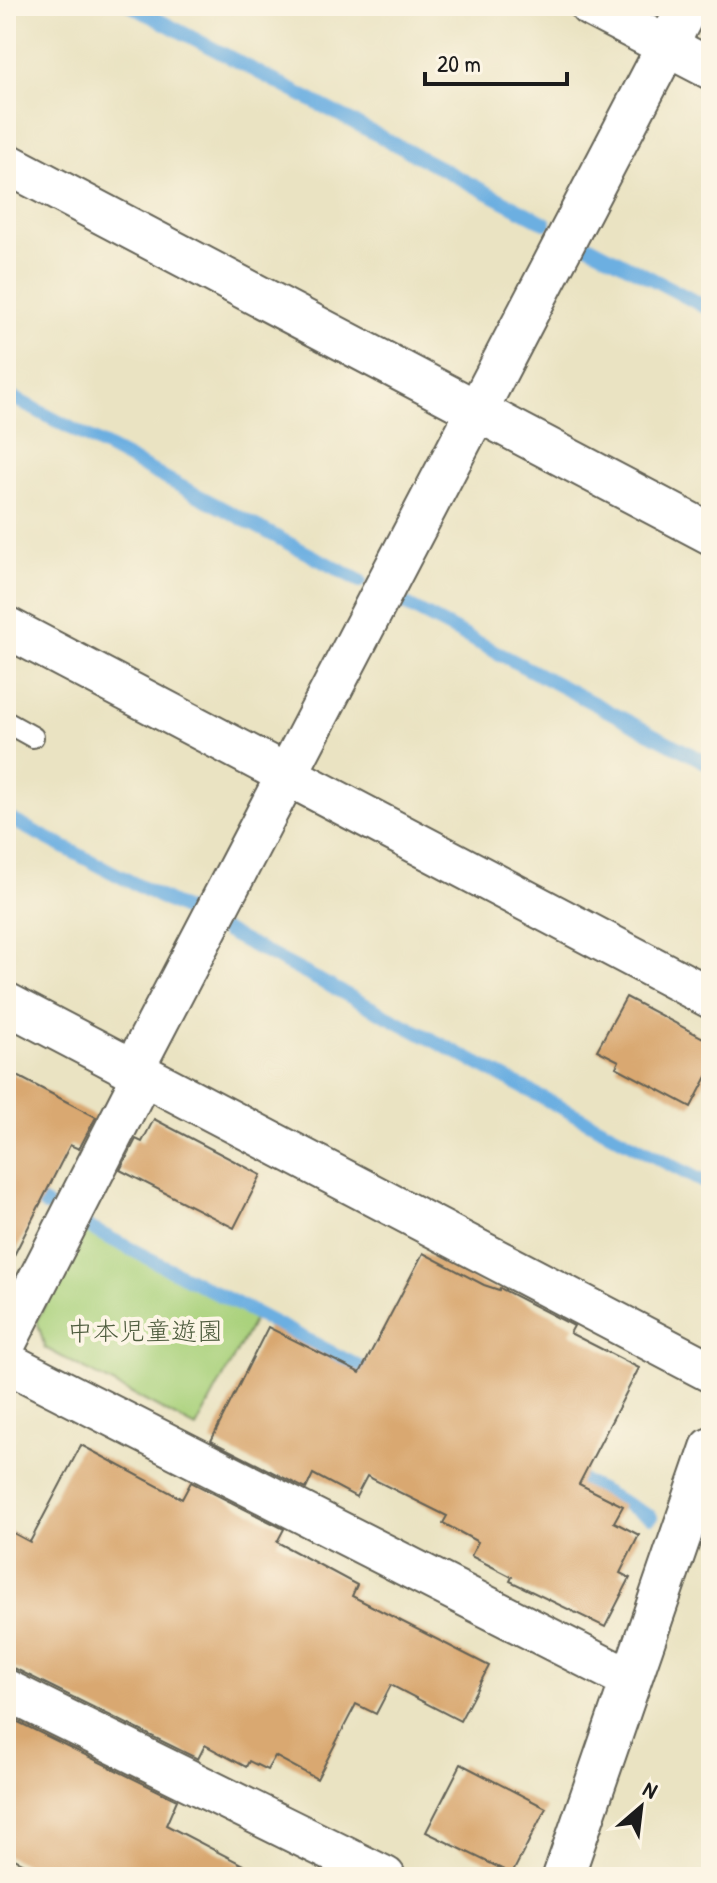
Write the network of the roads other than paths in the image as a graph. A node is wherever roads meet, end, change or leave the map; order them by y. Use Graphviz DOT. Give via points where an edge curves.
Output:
graph roads {
  1 [pos="590,6"];
  2 [pos="688,6"];
  3 [pos="667,46"];
  4 [pos="711,69"];
  5 [pos="6,163"];
  6 [pos="477,411"];
  7 [pos="711,534"];
  8 [pos="6,627"];
  9 [pos="6,722"];
  10 [pos="33,737"];
  11 [pos="287,775"];
  12 [pos="711,998"];
  13 [pos="6,1003"];
  14 [pos="138,1072"];
  15 [pos="6,1343"];
  16 [pos="6,1362"];
  17 [pos="711,1372"];
  18 [pos="711,1448"];
  19 [pos="631,1680"];
  20 [pos="6,1690"];
  21 [pos="385,1877"];
  22 [pos="563,1877"];
  1 -- 3 [label="street"];
  2 -- 3 [label="street"];
  3 -- 4 [label="street"];
  3 -- 6 [label="street"];
  5 -- 6 [label="street"];
  6 -- 7 [label="street"];
  6 -- 11 [label="street"];
  8 -- 11 [label="street"];
  9 -- 10 [label="lane"];
  11 -- 12 [label="street"];
  11 -- 14 [label="street"];
  13 -- 14 [label="street"];
  14 -- 15 [label="street"];
  14 -- 17 [label="street"];
  16 -- 19 [label="street"];
  18 -- 19 [label="street"];
  19 -- 22 [label="street"];
  20 -- 21 [label="street"];
}
